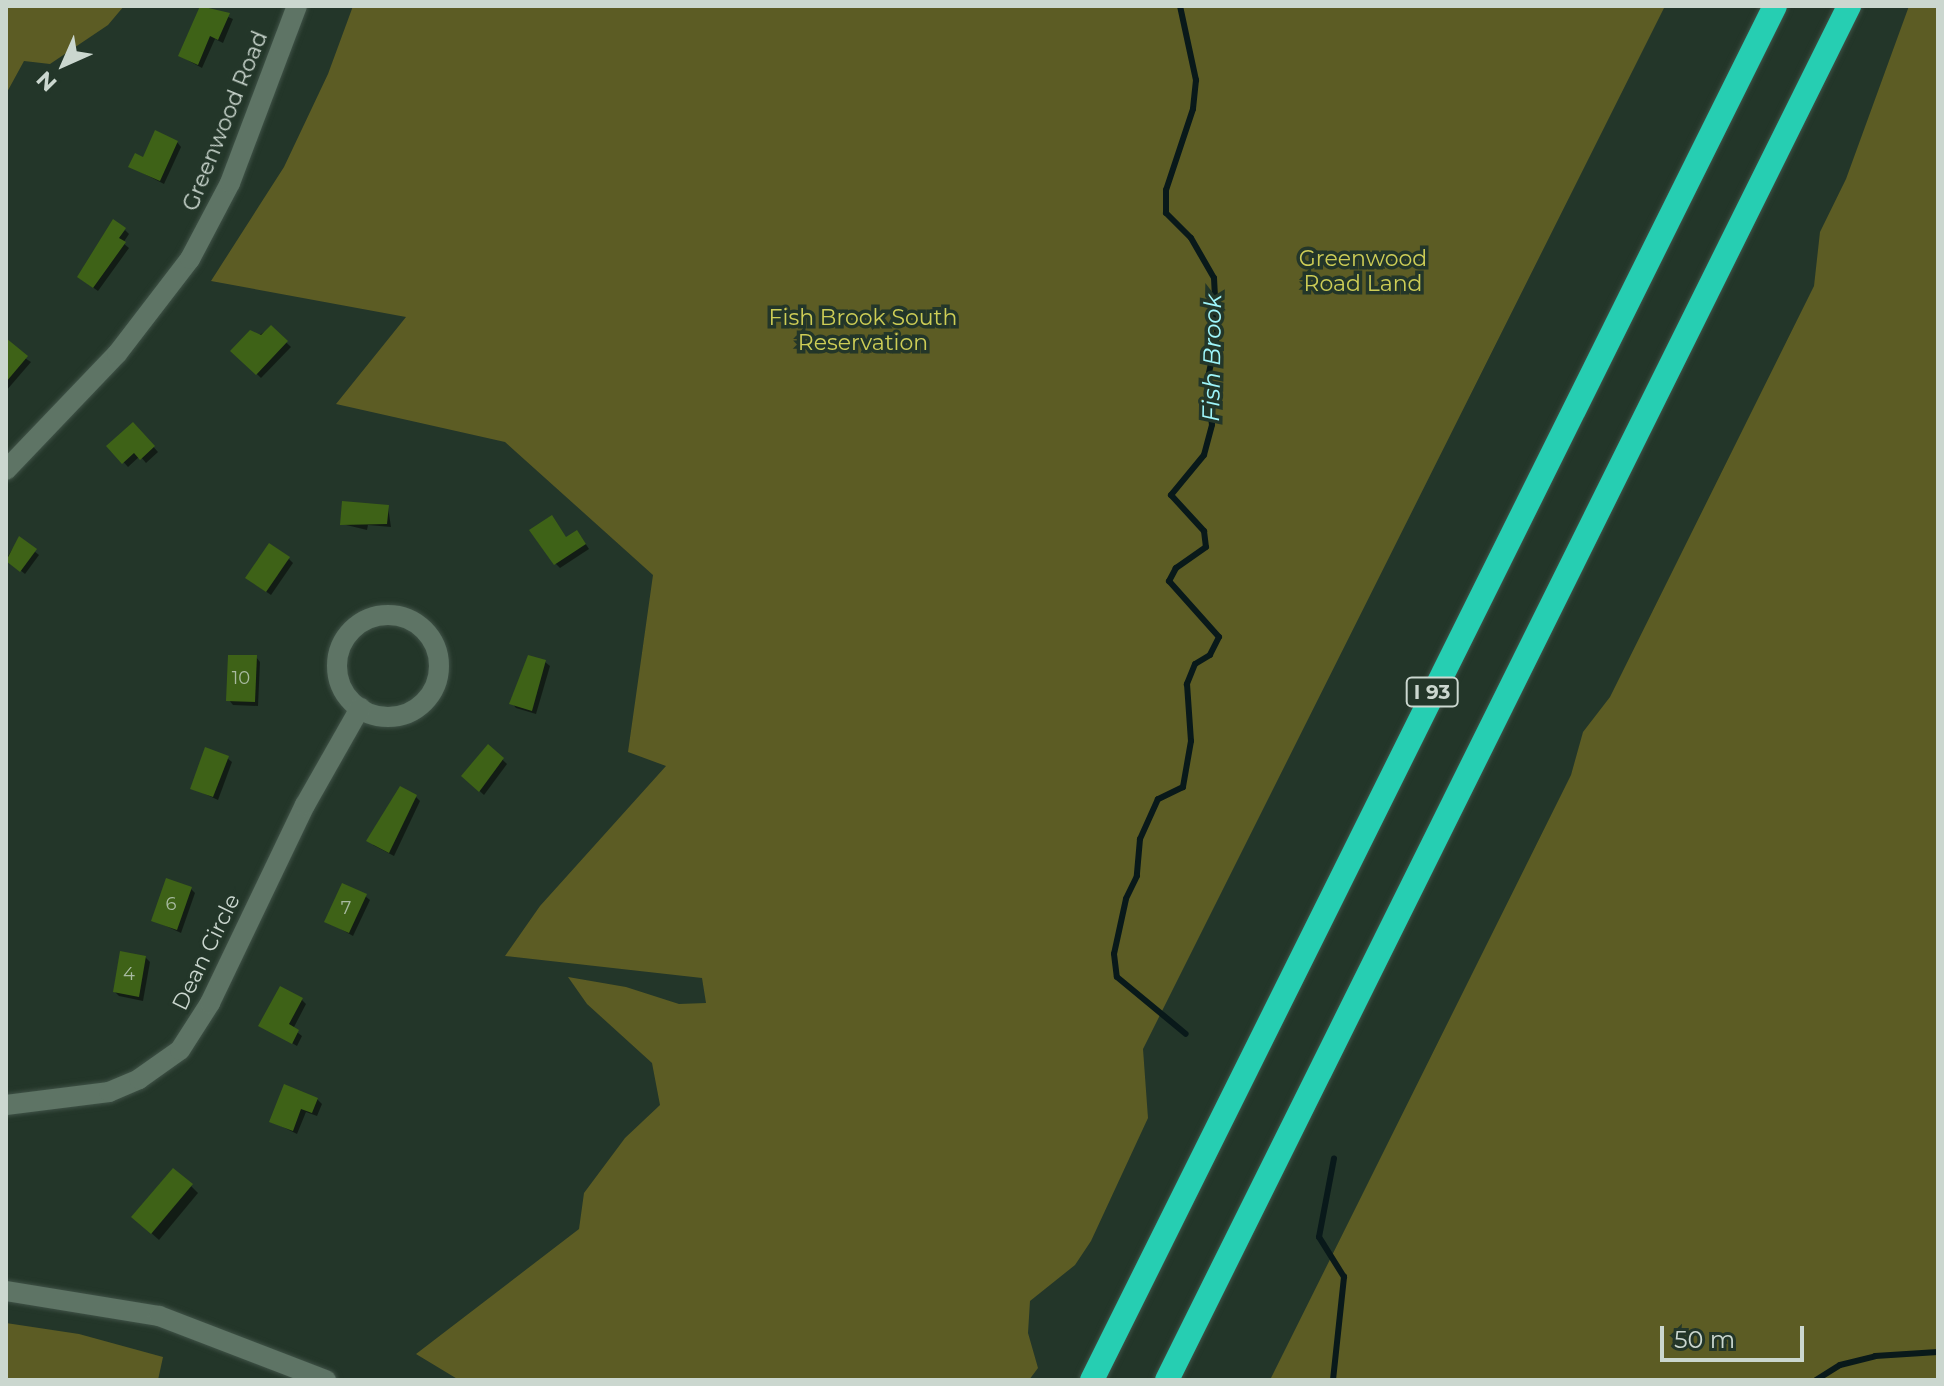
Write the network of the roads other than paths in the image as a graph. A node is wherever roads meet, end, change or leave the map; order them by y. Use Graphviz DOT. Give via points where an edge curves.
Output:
graph roads {
  1 [pos="297,6"];
  2 [pos="1775,6"];
  3 [pos="1849,6"];
  4 [pos="6,470"];
  5 [pos="360,708"];
  6 [pos="6,1105"];
  7 [pos="6,1291"];
  8 [pos="326,1380"];
  9 [pos="1092,1380"];
  10 [pos="1167,1380"];
  1 -- 4 [label="street, Greenwood Road" via="230,183 190,259 117,354"];
  2 -- 9 [label="highway, I 93"];
  3 -- 10 [label="highway"];
  5 -- 5 [label="street" via="381,716 402,715 429,696 438,676 438,655 421,627 388,614 365,620 347,635 337,668 344,691"];
  5 -- 6 [label="street, Dean Circle" via="299,817 210,1003 180,1050 139,1079 109,1092"];
  7 -- 8 [label="street" via="159,1316"];
}
